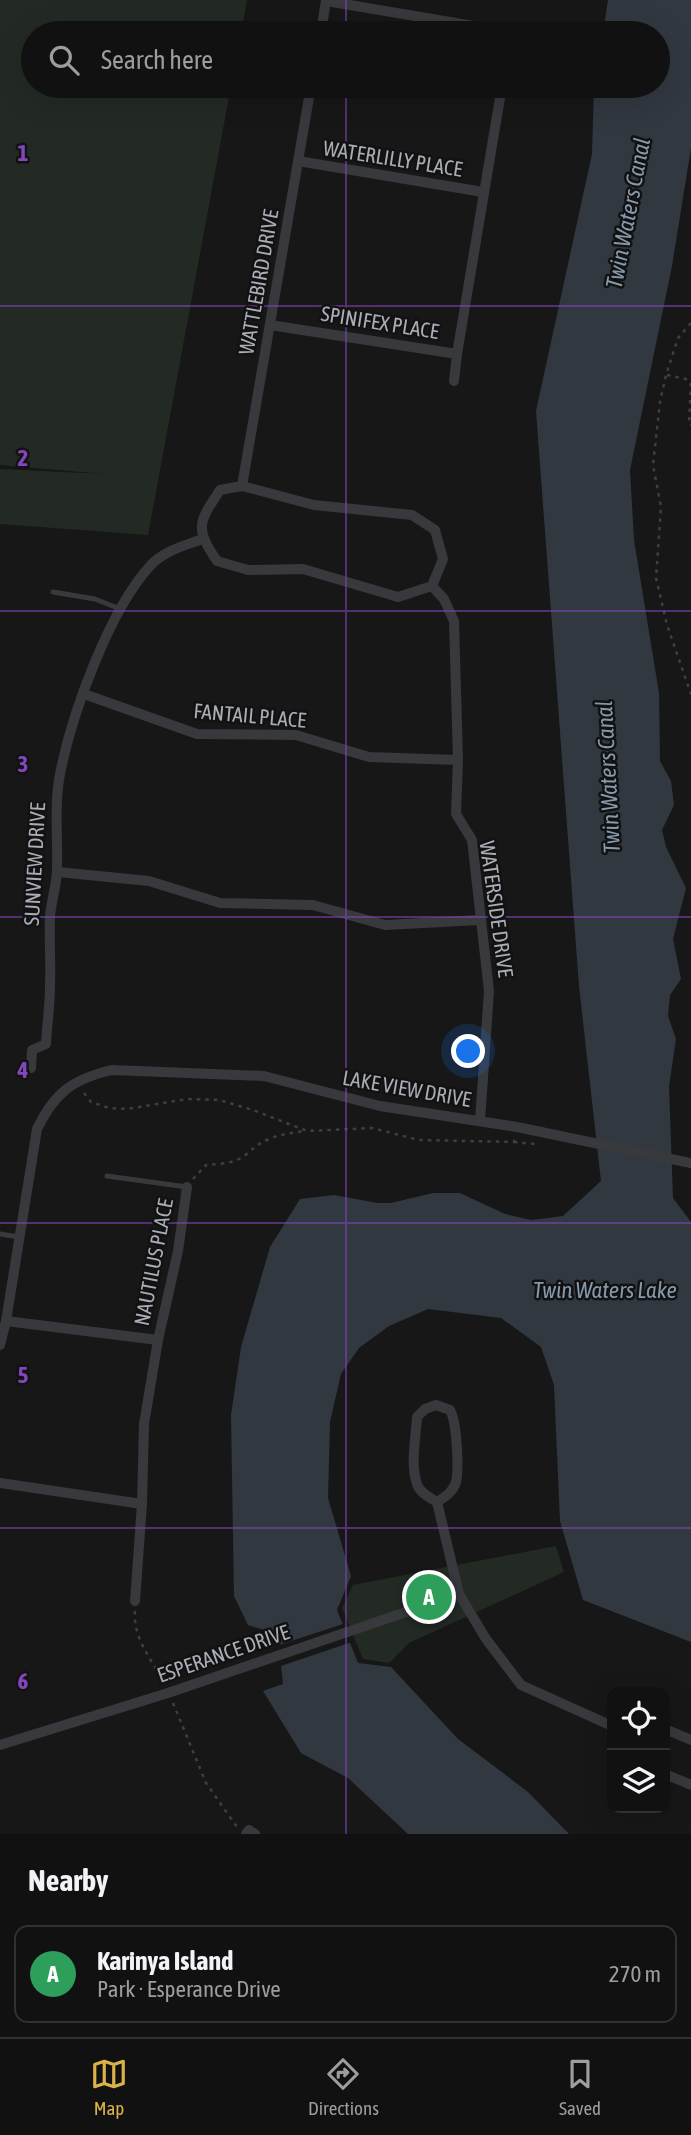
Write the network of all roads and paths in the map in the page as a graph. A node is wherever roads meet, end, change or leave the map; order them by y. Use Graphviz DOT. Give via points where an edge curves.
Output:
graph roads {
  1 [pos="326,1"];
  2 [pos="323,21"];
  3 [pos="443,21"];
  4 [pos="309,98"];
  5 [pos="500,98"];
  6 [pos="298,162"];
  7 [pos="483,192"];
  8 [pos="691,323"];
  9 [pos="270,325"];
  10 [pos="457,354"];
  11 [pos="666,375"];
  12 [pos="454,381"];
  13 [pos="691,381"];
  14 [pos="691,425"];
  15 [pos="242,486"];
  16 [pos="202,539"];
  17 [pos="432,586"];
  18 [pos="53,592"];
  19 [pos="120,609"];
  20 [pos="84,694"];
  21 [pos="691,694"];
  22 [pos="458,760"];
  23 [pos="58,872"];
  24 [pos="480,920"];
  25 [pos="31,1068"];
  26 [pos="75,1082"];
  27 [pos="480,1121"];
  28 [pos="517,1127"];
  29 [pos="307,1131"];
  30 [pos="691,1163"];
  31 [pos="107,1176"];
  32 [pos="187,1187"];
  33 [pos="0,1234"];
  34 [pos="19,1237"];
  35 [pos="6,1321"];
  36 [pos="158,1340"];
  37 [pos="0,1345"];
  38 [pos="0,1483"];
  39 [pos="437,1502"];
  40 [pos="142,1504"];
  41 [pos="459,1594"];
  42 [pos="135,1601"];
  43 [pos="168,1693"];
  44 [pos="607,1724"];
  45 [pos="670,1731"];
  46 [pos="691,1740"];
  47 [pos="0,1745"];
  48 [pos="670,1776"];
  49 [pos="691,1784"];
  50 [pos="250,1833"];
  1 -- 2 [label="street"];
  1 -- 3 [label="street"];
  4 -- 6 [label="street, WATTLEBIRD DRIVE"];
  5 -- 7 [label="street, WATERLILLY PLACE"];
  6 -- 7 [label="street, WATERLILLY PLACE"];
  6 -- 9 [label="street, WATTLEBIRD DRIVE"];
  7 -- 10 [label="street, WATERLILLY PLACE"];
  8 -- 11 [label="path" via="678,338"];
  9 -- 10 [label="street, SPINIFEX PLACE"];
  9 -- 15 [label="street, WATTLEBIRD DRIVE"];
  10 -- 12 [label="street, SPINIFEX PLACE"];
  11 -- 13 [label="path"];
  11 -- 21 [label="path" via="653,465 661,507 656,578"];
  13 -- 14 [label="path"];
  15 -- 16 [label="street" via="220,490 202,517"];
  15 -- 17 [label="street" via="314,505 412,515 435,530 443,559"];
  16 -- 17 [label="street" via="217,561 248,570 303,569 398,597"];
  16 -- 19 [label="street, SUNVIEW DRIVE" via="164,554 150,565"];
  17 -- 22 [label="street, WATERSIDE DRIVE" via="454,621"];
  18 -- 19 [label="lane" via="95,599"];
  19 -- 20 [label="street, SUNVIEW DRIVE"];
  20 -- 22 [label="street, FANTAIL PLACE" via="197,734 296,735 369,757"];
  20 -- 23 [label="street, SUNVIEW DRIVE" via="60,775"];
  22 -- 24 [label="street, WATERSIDE DRIVE" via="456,814 472,840"];
  23 -- 24 [label="street" via="149,881 220,903 313,905 384,925"];
  23 -- 25 [label="street, SUNVIEW DRIVE" via="51,913 46,1044 32,1050"];
  24 -- 27 [label="street, WATERSIDE DRIVE" via="489,991"];
  26 -- 27 [label="street, LAKE VIEW DRIVE" via="112,1070 264,1076 380,1107"];
  26 -- 29 [label="path" via="91,1102 108,1108 219,1100"];
  26 -- 34 [label="street" via="46,1111 37,1129"];
  27 -- 28 [label="street, LAKE VIEW DRIVE"];
  28 -- 29 [label="path" via="514,1142 419,1140 372,1128"];
  28 -- 30 [label="street, LAKE VIEW DRIVE"];
  29 -- 32 [label="path" via="284,1133 252,1147 242,1157 205,1166"];
  31 -- 32 [label="lane, NAUTILUS PLACE"];
  32 -- 36 [label="street, NAUTILUS PLACE"];
  33 -- 34 [label="lane"];
  34 -- 35 [label="street"];
  35 -- 36 [label="street, NAUTILUS PLACE"];
  35 -- 37 [label="street"];
  36 -- 40 [label="street, NAUTILUS PLACE" via="144,1424"];
  38 -- 40 [label="street"];
  39 -- 39 [label="street" via="417,1485 415,1458 417,1417 436,1405 450,1410 456,1425 456,1483"];
  39 -- 41 [label="street"];
  40 -- 42 [label="street, NAUTILUS PLACE"];
  41 -- 43 [label="street, ESPERANCE DRIVE"];
  41 -- 44 [label="street" via="521,1685"];
  42 -- 43 [label="path" via="134,1625"];
  43 -- 47 [label="street, ESPERANCE DRIVE"];
  43 -- 50 [label="path" via="206,1783 238,1828"];
  45 -- 46 [label="street"];
  48 -- 49 [label="street"];
}
